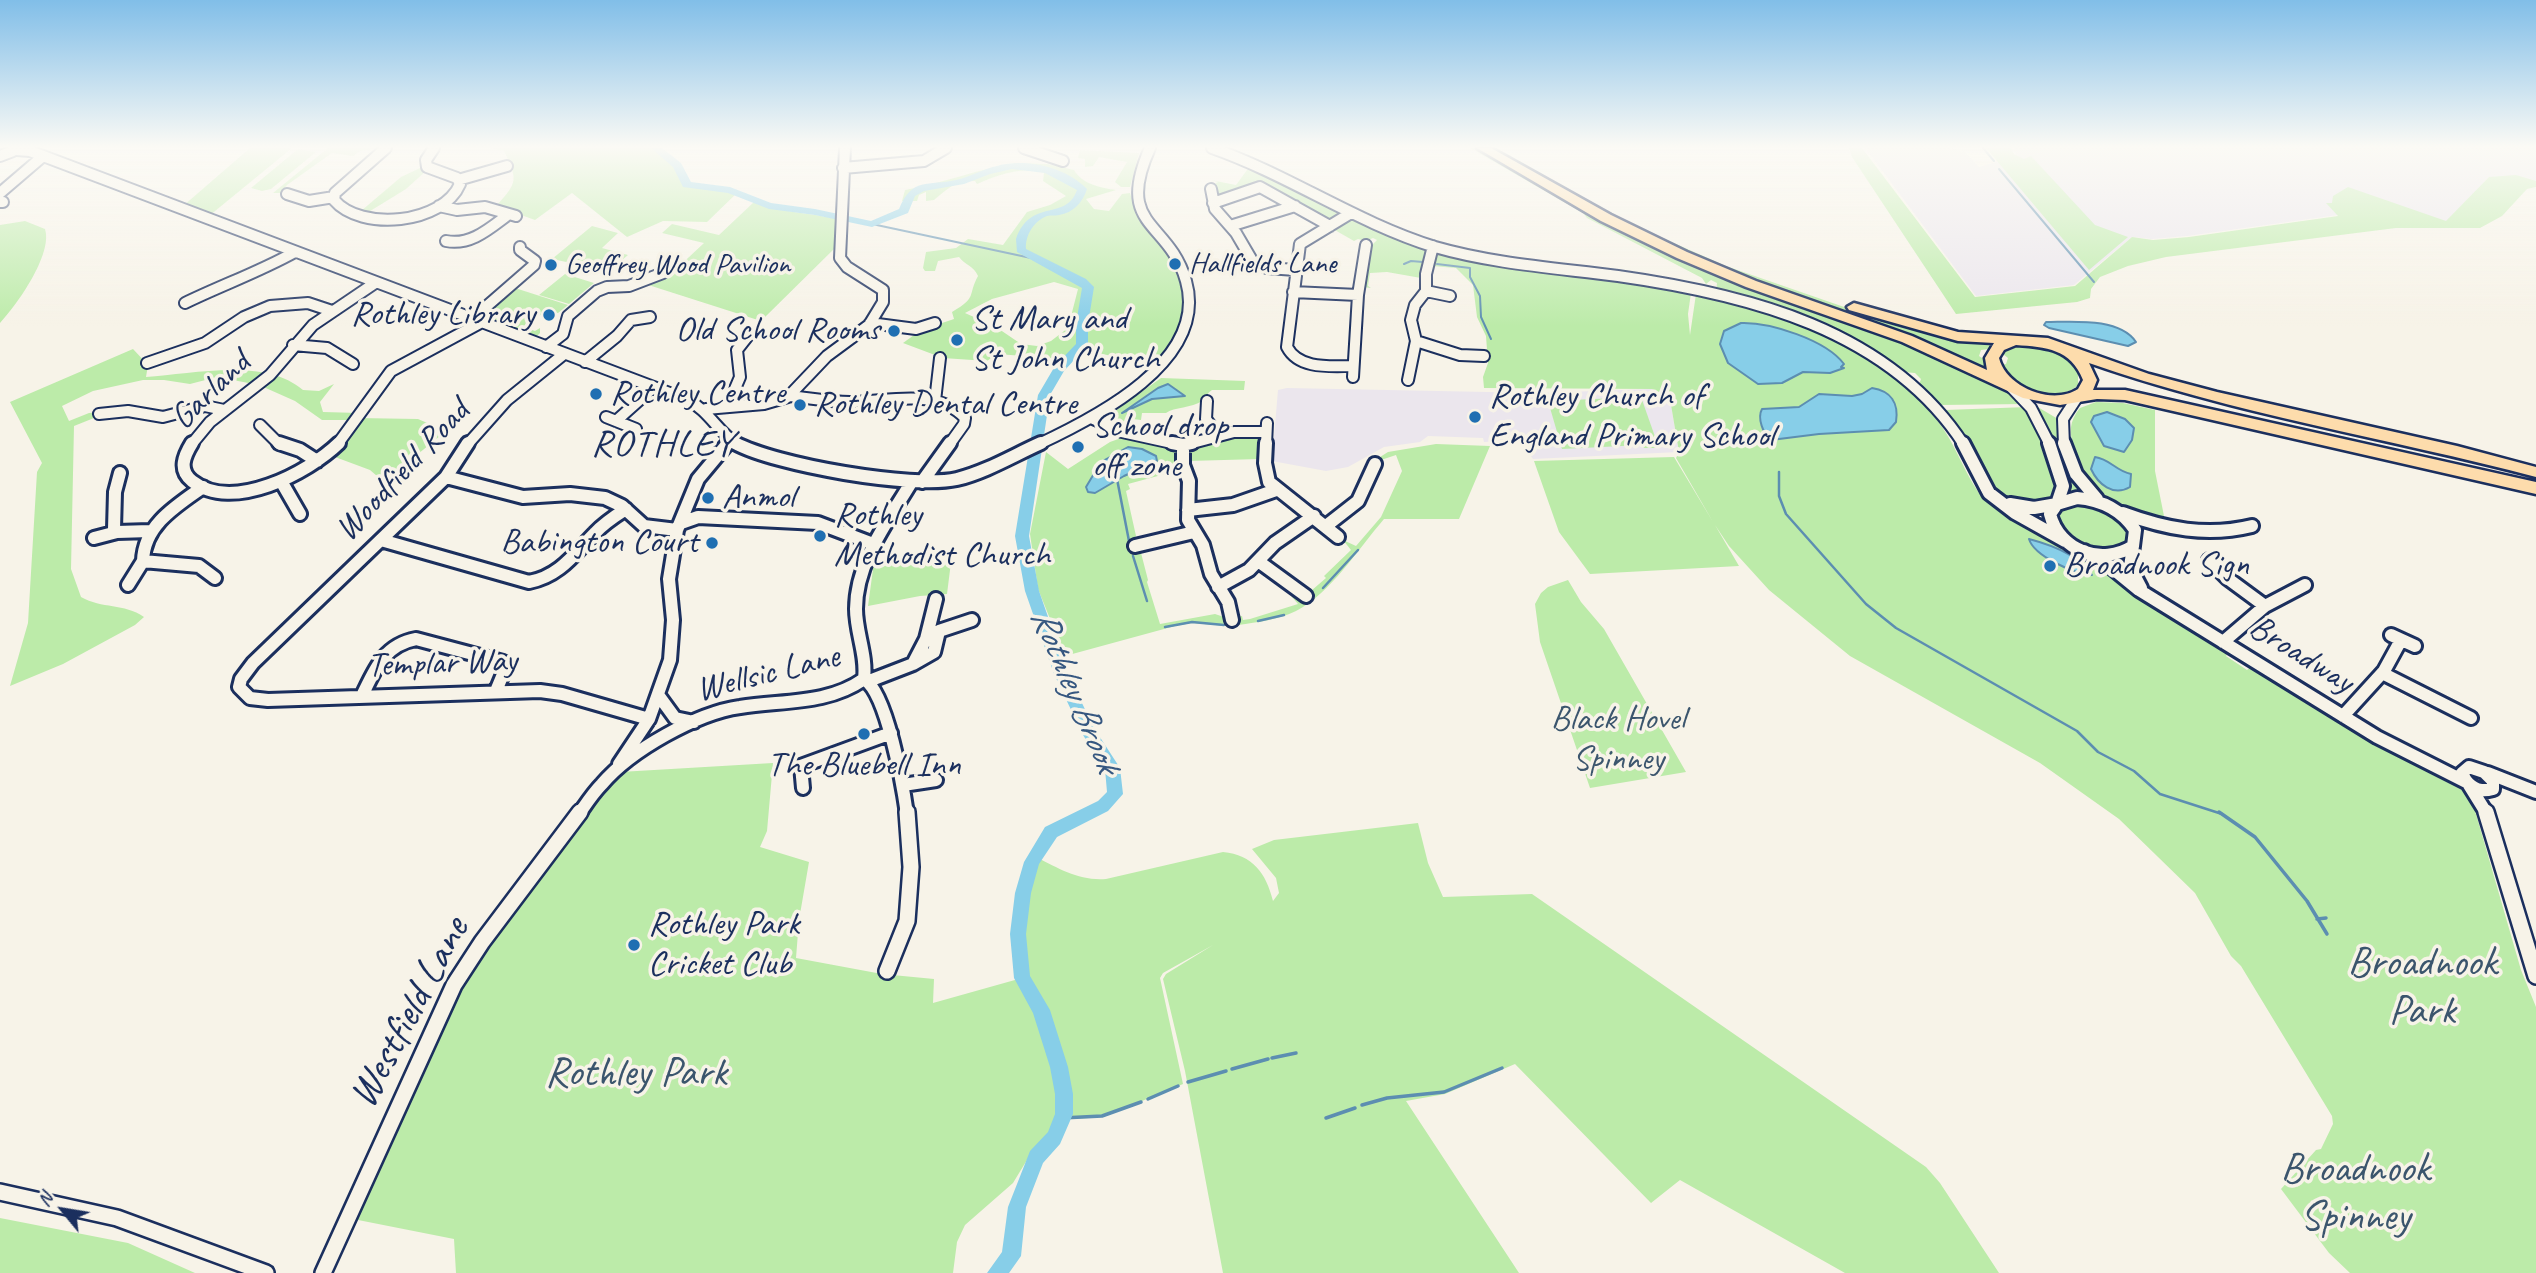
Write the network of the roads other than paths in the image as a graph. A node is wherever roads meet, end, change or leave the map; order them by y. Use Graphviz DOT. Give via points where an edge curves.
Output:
graph roads {
  1 [pos="176,207"];
  2 [pos="343,207"];
  3 [pos="436,207"];
  4 [pos="445,207"];
  5 [pos="481,207"];
  6 [pos="486,207"];
  7 [pos="841,207"];
  8 [pos="1139,207"];
  9 [pos="1214,207"];
  10 [pos="1288,207"];
  11 [pos="1299,207"];
  12 [pos="1341,207"];
  13 [pos="1587,207"];
  14 [pos="1602,207"];
  15 [pos="1352,213"];
  16 [pos="360,214"];
  17 [pos="1230,226"];
  18 [pos="1330,226"];
  19 [pos="1365,242"];
  20 [pos="451,244"];
  21 [pos="1433,246"];
  22 [pos="518,250"];
  23 [pos="295,252"];
  24 [pos="1296,270"];
  25 [pos="659,272"];
  26 [pos="375,283"];
  27 [pos="1426,291"];
  28 [pos="1293,292"];
  29 [pos="1358,295"];
  30 [pos="1452,297"];
  31 [pos="184,301"];
  32 [pos="332,311"];
  33 [pos="648,315"];
  34 [pos="476,321"];
  35 [pos="870,323"];
  36 [pos="935,323"];
  37 [pos="748,336"];
  38 [pos="1416,341"];
  39 [pos="2013,341"];
  40 [pos="293,345"];
  41 [pos="546,347"];
  42 [pos="2060,348"];
  43 [pos="564,354"];
  44 [pos="1484,356"];
  45 [pos="940,358"];
  46 [pos="585,362"];
  47 [pos="146,363"];
  48 [pos="347,364"];
  49 [pos="1353,366"];
  50 [pos="1353,377"];
  51 [pos="1409,380"];
  52 [pos="2009,385"];
  53 [pos="654,387"];
  54 [pos="790,396"];
  55 [pos="2078,396"];
  56 [pos="935,401"];
  57 [pos="728,405"];
  58 [pos="1204,405"];
  59 [pos="706,409"];
  60 [pos="109,410"];
  61 [pos="225,410"];
  62 [pos="1103,411"];
  63 [pos="1091,418"];
  64 [pos="636,429"];
  65 [pos="259,430"];
  66 [pos="1120,431"];
  67 [pos="1219,436"];
  68 [pos="732,440"];
  69 [pos="1184,445"];
  70 [pos="317,461"];
  71 [pos="1370,469"];
  72 [pos="2536,472"];
  73 [pos="115,477"];
  74 [pos="446,477"];
  75 [pos="281,481"];
  76 [pos="917,481"];
  77 [pos="202,487"];
  78 [pos="2536,488"];
  79 [pos="1276,490"];
  80 [pos="1996,500"];
  81 [pos="2057,504"];
  82 [pos="2114,508"];
  83 [pos="626,509"];
  84 [pos="1188,510"];
  85 [pos="300,516"];
  86 [pos="1314,516"];
  87 [pos="679,526"];
  88 [pos="1326,526"];
  89 [pos="2252,526"];
  90 [pos="2174,529"];
  91 [pos="150,531"];
  92 [pos="117,532"];
  93 [pos="1195,532"];
  94 [pos="1338,537"];
  95 [pos="94,538"];
  96 [pos="381,540"];
  97 [pos="2065,541"];
  98 [pos="1139,543"];
  99 [pos="2134,544"];
  100 [pos="876,545"];
  101 [pos="2084,551"];
  102 [pos="143,561"];
  103 [pos="1258,561"];
  104 [pos="2210,564"];
  105 [pos="216,574"];
  106 [pos="128,585"];
  107 [pos="2305,585"];
  108 [pos="1218,587"];
  109 [pos="1299,594"];
  110 [pos="2148,596"];
  111 [pos="936,599"];
  112 [pos="2265,606"];
  113 [pos="1227,614"];
  114 [pos="967,619"];
  115 [pos="2223,642"];
  116 [pos="2415,646"];
  117 [pos="913,664"];
  118 [pos="2382,673"];
  119 [pos="866,680"];
  120 [pos="239,687"];
  121 [pos="496,691"];
  122 [pos="362,696"];
  123 [pos="659,696"];
  124 [pos="2343,716"];
  125 [pos="2471,718"];
  126 [pos="649,719"];
  127 [pos="694,722"];
  128 [pos="891,733"];
  129 [pos="615,770"];
  130 [pos="2484,772"];
  131 [pos="2467,778"];
  132 [pos="936,779"];
  133 [pos="903,785"];
  134 [pos="803,788"];
  135 [pos="2492,790"];
  136 [pos="2530,790"];
  137 [pos="2489,816"];
  138 [pos="887,971"];
  139 [pos="2536,976"];
  140 [pos="0,1192"];
  141 [pos="266,1273"];
  142 [pos="323,1273"];
  1 -- 23 [label="street"];
  2 -- 16 [label="street"];
  3 -- 16 [label="street" via="399,221"];
  4 -- 5 [label="street"];
  6 -- 20 [label="street" via="513,215 470,240"];
  7 -- 35 [label="street" via="841,261 885,293"];
  8 -- 62 [label="street" via="1179,265 1189,311 1178,337 1152,373"];
  9 -- 17 [label="street"];
  10 -- 17 [label="street"];
  11 -- 18 [label="street"];
  12 -- 15 [label="street"];
  13 -- 52 [label="highway" via="1682,255 1883,330"];
  14 -- 39 [label="highway" via="1756,275 1935,331"];
  15 -- 18 [label="street"];
  15 -- 21 [label="street"];
  17 -- 24 [label="street" via="1256,264"];
  18 -- 24 [label="street" via="1301,242"];
  19 -- 29 [label="street"];
  21 -- 27 [label="street"];
  21 -- 80 [label="street" via="1489,259 1687,288 1767,308 1829,331 1875,357 1925,396 1953,428"];
  22 -- 34 [label="street, Garland" via="533,259 534,265"];
  23 -- 26 [label="street"];
  23 -- 31 [label="street" via="259,272"];
  24 -- 28 [label="street"];
  25 -- 41 [label="street" via="629,286 600,289 568,316 563,334"];
  26 -- 32 [label="street, Garland"];
  26 -- 34 [label="street"];
  27 -- 30 [label="street"];
  27 -- 38 [label="street" via="1411,320"];
  28 -- 29 [label="street"];
  28 -- 49 [label="street" via="1287,347 1291,355 1305,363"];
  29 -- 49 [label="street"];
  32 -- 40 [label="street, Garland"];
  32 -- 47 [label="street" via="308,303 270,306 205,343 158,355"];
  33 -- 46 [label="street" via="631,320"];
  34 -- 41 [label="street"];
  34 -- 70 [label="street, Garland" via="385,376 338,445"];
  35 -- 36 [label="street" via="916,329"];
  35 -- 54 [label="street" via="820,363"];
  37 -- 57 [label="street" via="735,353 740,377"];
  38 -- 44 [label="street" via="1460,355"];
  38 -- 51 [label="street"];
  39 -- 42 [label="highway"];
  39 -- 52 [label="highway" via="1998,347 1992,358 1995,372"];
  40 -- 48 [label="street" via="327,348"];
  40 -- 61 [label="street, Garland" via="270,375"];
  41 -- 43 [label="street"];
  42 -- 55 [label="highway" via="2079,360 2088,373 2088,386"];
  42 -- 72 [label="highway" via="2217,397"];
  43 -- 46 [label="street"];
  43 -- 74 [label="street, Woodfield Road" via="507,400 494,425 474,433"];
  45 -- 56 [label="street"];
  46 -- 53 [label="street"];
  49 -- 50 [label="street"];
  52 -- 55 [label="highway" via="2050,400"];
  52 -- 81 [label="street" via="2039,419 2063,484"];
  53 -- 59 [label="street"];
  53 -- 64 [label="street" via="611,419"];
  54 -- 56 [label="street"];
  54 -- 57 [label="street" via="767,403"];
  55 -- 78 [label="highway" via="2125,395"];
  55 -- 82 [label="street" via="2064,416 2063,439 2081,485"];
  56 -- 76 [label="street" via="961,412 965,420"];
  57 -- 59 [label="street"];
  58 -- 67 [label="street" via="1207,421"];
  59 -- 68 [label="street"];
  60 -- 61 [label="street" via="163,417 205,406"];
  61 -- 77 [label="street, Garland" via="186,453 184,471"];
  62 -- 63 [label="street"];
  62 -- 66 [label="street"];
  63 -- 66 [label="street"];
  63 -- 76 [label="street" via="958,479"];
  65 -- 70 [label="street"];
  66 -- 69 [label="street"];
  67 -- 69 [label="street"];
  67 -- 79 [label="street" via="1266,427 1266,474"];
  68 -- 76 [label="street" via="782,457"];
  68 -- 87 [label="street" via="698,479"];
  69 -- 84 [label="street"];
  70 -- 75 [label="street, Garland"];
  71 -- 88 [label="street" via="1361,498"];
  73 -- 92 [label="street"];
  74 -- 83 [label="street" via="523,497 595,496"];
  74 -- 96 [label="street, Woodfield Road"];
  75 -- 77 [label="street, Garland" via="239,492"];
  75 -- 85 [label="street"];
  76 -- 100 [label="street"];
  77 -- 91 [label="street"];
  79 -- 84 [label="street" via="1255,500"];
  79 -- 86 [label="street"];
  80 -- 81 [label="street" via="2028,508"];
  80 -- 97 [label="street"];
  81 -- 82 [label="street" via="2083,498"];
  81 -- 97 [label="street" via="2050,518"];
  82 -- 90 [label="street"];
  82 -- 99 [label="street" via="2133,526"];
  83 -- 87 [label="street" via="645,526"];
  83 -- 96 [label="street" via="601,526 559,570 538,581"];
  84 -- 93 [label="street"];
  86 -- 88 [label="street"];
  86 -- 103 [label="street"];
  87 -- 100 [label="street" via="698,517 814,523"];
  87 -- 123 [label="street" via="669,579 672,648"];
  88 -- 94 [label="street"];
  89 -- 90 [label="street" via="2219,532"];
  90 -- 99 [label="street" via="2151,532"];
  91 -- 92 [label="street"];
  91 -- 102 [label="street"];
  92 -- 95 [label="street"];
  93 -- 98 [label="street"];
  93 -- 108 [label="street"];
  96 -- 120 [label="street, Woodfield Road" via="293,633 253,663"];
  97 -- 101 [label="street"];
  99 -- 101 [label="street" via="2110,555"];
  99 -- 110 [label="street, Broadway" via="2130,567"];
  100 -- 119 [label="street" via="857,589 856,618"];
  101 -- 110 [label="street, Broadway"];
  102 -- 105 [label="street" via="199,566"];
  102 -- 106 [label="street"];
  103 -- 108 [label="street"];
  103 -- 109 [label="street"];
  104 -- 112 [label="street"];
  107 -- 112 [label="street"];
  108 -- 113 [label="street"];
  110 -- 115 [label="street, Broadway"];
  111 -- 117 [label="street" via="926,639"];
  112 -- 115 [label="street"];
  114 -- 117 [label="street" via="941,629 934,652"];
  115 -- 124 [label="street, Broadway"];
  116 -- 118 [label="street" via="2396,638 2394,657"];
  117 -- 119 [label="street, Wellsic Lane"];
  118 -- 124 [label="street"];
  118 -- 125 [label="street"];
  119 -- 127 [label="street, Wellsic Lane" via="827,696 737,707"];
  119 -- 128 [label="street"];
  120 -- 122 [label="street, Templar Way" via="244,695 257,700"];
  121 -- 122 [label="street, Templar Way"];
  121 -- 122 [label="street" via="506,667 503,662 416,639 387,650"];
  121 -- 126 [label="street, Templar Way" via="554,692"];
  123 -- 126 [label="street"];
  123 -- 127 [label="street" via="674,718"];
  124 -- 131 [label="street, Broadway" via="2400,750"];
  126 -- 129 [label="street"];
  127 -- 129 [label="street, Wellsic Lane"];
  128 -- 133 [label="street"];
  128 -- 134 [label="street" via="800,766"];
  129 -- 142 [label="street, Westfield Lane" via="556,842 454,985"];
  130 -- 131 [label="street"];
  130 -- 135 [label="street" via="2493,780"];
  130 -- 136 [label="street"];
  131 -- 135 [label="street" via="2482,791"];
  131 -- 137 [label="street"];
  132 -- 133 [label="street"];
  133 -- 138 [label="street" via="910,878 906,923"];
  135 -- 136 [label="street"];
  135 -- 137 [label="street"];
  137 -- 139 [label="street"];
  140 -- 141 [label="street" via="117,1218"];
}
